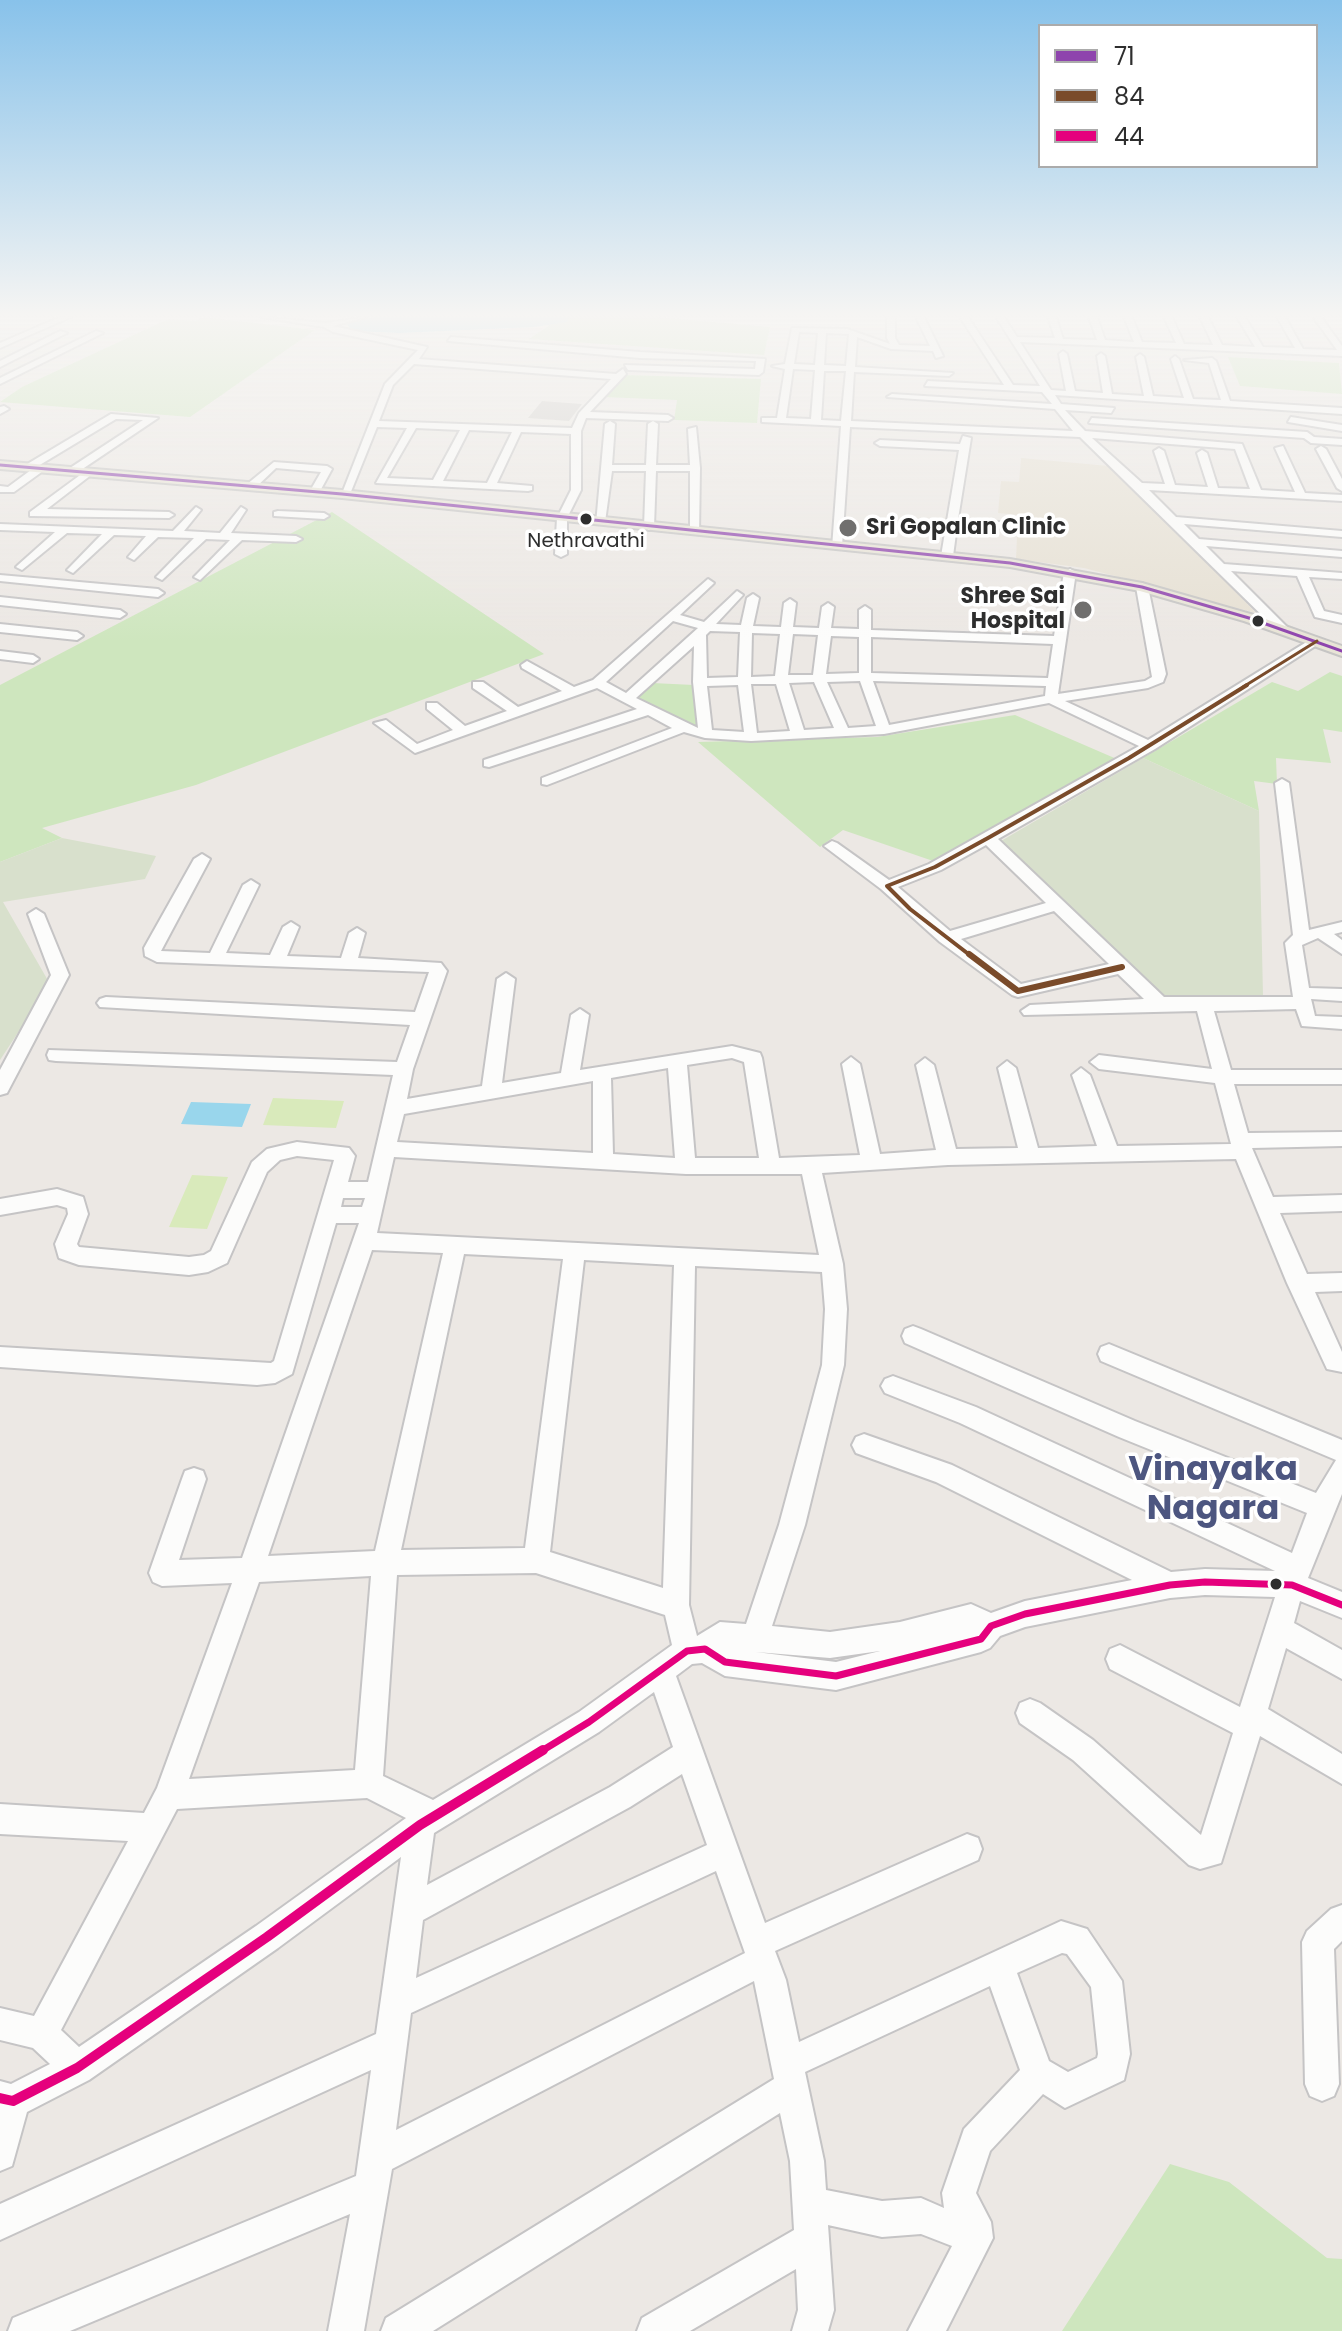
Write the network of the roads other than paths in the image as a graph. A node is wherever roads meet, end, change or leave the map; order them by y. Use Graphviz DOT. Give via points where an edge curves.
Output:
graph roads {
  1 [pos="99,426"];
  2 [pos="141,426"];
  3 [pos="372,426"];
  4 [pos="409,426"];
  5 [pos="413,426"];
  6 [pos="578,426"];
  7 [pos="610,426"];
  8 [pos="653,426"];
  9 [pos="848,426"];
  10 [pos="908,426"];
  11 [pos="1073,426"];
  12 [pos="1168,426"];
  13 [pos="466,427"];
  14 [pos="518,429"];
  15 [pos="693,429"];
  16 [pos="576,431"];
  17 [pos="1082,434"];
  18 [pos="1342,442"];
  19 [pos="880,443"];
  20 [pos="1280,448"];
  21 [pos="1321,449"];
  22 [pos="1159,451"];
  23 [pos="1202,453"];
  24 [pos="0,465"];
  25 [pos="34,468"];
  26 [pos="607,468"];
  27 [pos="653,468"];
  28 [pos="695,468"];
  29 [pos="71,472"];
  30 [pos="87,473"];
  31 [pos="380,481"];
  32 [pos="436,484"];
  33 [pos="491,486"];
  34 [pos="1139,486"];
  35 [pos="250,487"];
  36 [pos="348,488"];
  37 [pos="528,488"];
  38 [pos="1171,488"];
  39 [pos="1342,488"];
  40 [pos="10,490"];
  41 [pos="315,491"];
  42 [pos="1214,491"];
  43 [pos="34,493"];
  44 [pos="1257,493"];
  45 [pos="1301,495"];
  46 [pos="1342,498"];
  47 [pos="196,510"];
  48 [pos="241,510"];
  49 [pos="18,513"];
  50 [pos="169,515"];
  51 [pos="324,516"];
  52 [pos="562,518"];
  53 [pos="1172,520"];
  54 [pos="600,522"];
  55 [pos="953,522"];
  56 [pos="649,527"];
  57 [pos="15,528"];
  58 [pos="64,530"];
  59 [pos="112,531"];
  60 [pos="695,532"];
  61 [pos="155,533"];
  62 [pos="176,534"];
  63 [pos="1342,534"];
  64 [pos="203,535"];
  65 [pos="1,536"];
  66 [pos="223,536"];
  67 [pos="240,536"];
  68 [pos="261,537"];
  69 [pos="296,539"];
  70 [pos="1000,542"];
  71 [pos="1193,542"];
  72 [pos="836,546"];
  73 [pos="561,554"];
  74 [pos="1342,554"];
  75 [pos="947,556"];
  76 [pos="134,557"];
  77 [pos="22,567"];
  78 [pos="1219,567"];
  79 [pos="73,570"];
  80 [pos="1070,572"];
  81 [pos="1301,573"];
  82 [pos="1342,576"];
  83 [pos="162,577"];
  84 [pos="200,577"];
  85 [pos="0,578"];
  86 [pos="708,583"];
  87 [pos="1142,587"];
  88 [pos="158,593"];
  89 [pos="737,595"];
  90 [pos="753,598"];
  91 [pos="0,601"];
  92 [pos="790,603"];
  93 [pos="828,607"];
  94 [pos="865,610"];
  95 [pos="120,614"];
  96 [pos="672,617"];
  97 [pos="1342,619"];
  98 [pos="0,628"];
  99 [pos="746,629"];
  100 [pos="704,630"];
  101 [pos="1284,630"];
  102 [pos="784,632"];
  103 [pos="825,633"];
  104 [pos="865,635"];
  105 [pos="77,636"];
  106 [pos="1060,640"];
  107 [pos="1310,640"];
  108 [pos="1342,653"];
  109 [pos="0,655"];
  110 [pos="33,659"];
  111 [pos="527,665"];
  112 [pos="865,677"];
  113 [pos="819,678"];
  114 [pos="781,680"];
  115 [pos="744,681"];
  116 [pos="700,682"];
  117 [pos="1054,682"];
  118 [pos="598,683"];
  119 [pos="478,685"];
  120 [pos="573,692"];
  121 [pos="628,698"];
  122 [pos="1051,699"];
  123 [pos="432,706"];
  124 [pos="648,710"];
  125 [pos="518,713"];
  126 [pos="381,723"];
  127 [pos="683,728"];
  128 [pos="884,730"];
  129 [pos="465,733"];
  130 [pos="843,733"];
  131 [pos="705,734"];
  132 [pos="798,734"];
  133 [pos="751,737"];
  134 [pos="1150,746"];
  135 [pos="489,763"];
  136 [pos="547,781"];
  137 [pos="1282,783"];
  138 [pos="988,838"];
  139 [pos="832,846"];
  140 [pos="202,859"];
  141 [pos="251,885"];
  142 [pos="887,886"];
  143 [pos="1057,905"];
  144 [pos="36,914"];
  145 [pos="291,927"];
  146 [pos="1342,927"];
  147 [pos="357,933"];
  148 [pos="1311,934"];
  149 [pos="946,938"];
  150 [pos="1342,949"];
  151 [pos="215,959"];
  152 [pos="276,961"];
  153 [pos="348,964"];
  154 [pos="1122,967"];
  155 [pos="506,979"];
  156 [pos="1342,995"];
  157 [pos="1302,998"];
  158 [pos="106,1003"];
  159 [pos="1162,1004"];
  160 [pos="1204,1005"];
  161 [pos="1030,1011"];
  162 [pos="580,1015"];
  163 [pos="422,1019"];
  164 [pos="1342,1023"];
  165 [pos="56,1055"];
  166 [pos="677,1060"];
  167 [pos="1099,1062"];
  168 [pos="851,1064"];
  169 [pos="925,1065"];
  170 [pos="1007,1068"];
  171 [pos="404,1069"];
  172 [pos="602,1073"];
  173 [pos="1081,1075"];
  174 [pos="1225,1077"];
  175 [pos="1342,1077"];
  176 [pos="569,1079"];
  177 [pos="0,1088"];
  178 [pos="491,1093"];
  179 [pos="395,1108"];
  180 [pos="1342,1139"];
  181 [pos="1241,1146"];
  182 [pos="386,1149"];
  183 [pos="1110,1154"];
  184 [pos="1030,1155"];
  185 [pos="948,1157"];
  186 [pos="871,1160"];
  187 [pos="603,1161"];
  188 [pos="686,1166"];
  189 [pos="770,1166"];
  190 [pos="810,1166"];
  191 [pos="335,1190"];
  192 [pos="375,1190"];
  193 [pos="1342,1203"];
  194 [pos="1265,1205"];
  195 [pos="0,1207"];
  196 [pos="327,1215"];
  197 [pos="370,1215"];
  198 [pos="365,1241"];
  199 [pos="455,1245"];
  200 [pos="575,1251"];
  201 [pos="685,1257"];
  202 [pos="832,1264"];
  203 [pos="1342,1282"];
  204 [pos="1298,1283"];
  205 [pos="913,1336"];
  206 [pos="1109,1354"];
  207 [pos="0,1357"];
  208 [pos="1338,1362"];
  209 [pos="893,1386"];
  210 [pos="864,1445"];
  211 [pos="1342,1451"];
  212 [pos="1342,1469"];
  213 [pos="194,1479"];
  214 [pos="1322,1507"];
  215 [pos="536,1560"];
  216 [pos="385,1563"];
  217 [pos="250,1570"];
  218 [pos="1295,1577"];
  219 [pos="1170,1585"];
  220 [pos="676,1605"];
  221 [pos="1342,1605"];
  222 [pos="991,1626"];
  223 [pos="1279,1629"];
  224 [pos="754,1640"];
  225 [pos="830,1645"];
  226 [pos="696,1650"];
  227 [pos="1120,1659"];
  228 [pos="1342,1665"];
  229 [pos="660,1670"];
  230 [pos="836,1676"];
  231 [pos="1030,1713"];
  232 [pos="1249,1721"];
  233 [pos="689,1753"];
  234 [pos="1342,1770"];
  235 [pos="368,1784"];
  236 [pos="169,1795"];
  237 [pos="0,1819"];
  238 [pos="427,1820"];
  239 [pos="154,1828"];
  240 [pos="967,1849"];
  241 [pos="725,1852"];
  242 [pos="409,1911"];
  243 [pos="1342,1920"];
  244 [pos="760,1952"];
  245 [pos="999,1966"];
  246 [pos="396,2003"];
  247 [pos="0,2024"];
  248 [pos="42,2034"];
  249 [pos="391,2044"];
  250 [pos="77,2068"];
  251 [pos="1038,2075"];
  252 [pos="790,2076"];
  253 [pos="1322,2084"];
  254 [pos="6,2100"];
  255 [pos="0,2154"];
  256 [pos="374,2173"];
  257 [pos="0,2222"];
  258 [pos="811,2222"];
  259 [pos="975,2238"];
  260 [pos="26,2331"];
  261 [pos="346,2331"];
  262 [pos="399,2331"];
  263 [pos="655,2331"];
  264 [pos="810,2331"];
  265 [pos="926,2331"];
  1 -- 25 [label="street"];
  2 -- 29 [label="street"];
  3 -- 36 [label="street"];
  4 -- 5 [label="street"];
  5 -- 13 [label="street"];
  5 -- 31 [label="street"];
  6 -- 16 [label="street"];
  7 -- 26 [label="street"];
  8 -- 27 [label="street"];
  9 -- 72 [label="street"];
  10 -- 17 [label="street"];
  11 -- 17 [label="street"];
  12 -- 18 [label="street"];
  13 -- 14 [label="street"];
  13 -- 32 [label="street"];
  14 -- 16 [label="street"];
  14 -- 33 [label="street"];
  15 -- 28 [label="street"];
  16 -- 52 [label="street" via="576,490"];
  17 -- 34 [label="street"];
  17 -- 44 [label="street" via="1239,446"];
  19 -- 55 [label="street" via="965,443"];
  20 -- 45 [label="street"];
  21 -- 39 [label="street"];
  22 -- 38 [label="street"];
  23 -- 42 [label="street"];
  24 -- 25 [label="main road"];
  25 -- 29 [label="main road"];
  25 -- 40 [label="street"];
  26 -- 27 [label="street"];
  26 -- 54 [label="street"];
  27 -- 28 [label="street"];
  27 -- 56 [label="street"];
  28 -- 60 [label="street"];
  29 -- 30 [label="main road"];
  30 -- 35 [label="main road"];
  30 -- 49 [label="street"];
  31 -- 32 [label="street"];
  31 -- 36 [label="street"];
  32 -- 33 [label="street"];
  33 -- 37 [label="street"];
  34 -- 38 [label="street"];
  34 -- 53 [label="street"];
  35 -- 41 [label="main road"];
  35 -- 41 [label="street" via="274,465 327,469"];
  36 -- 41 [label="main road"];
  36 -- 52 [label="main road"];
  38 -- 42 [label="street"];
  40 -- 43 [label="street"];
  40 -- 49 [label="street"];
  42 -- 44 [label="street"];
  44 -- 45 [label="street"];
  45 -- 46 [label="street"];
  47 -- 62 [label="street"];
  48 -- 66 [label="street"];
  49 -- 50 [label="street"];
  49 -- 57 [label="street"];
  51 -- 68 [label="street" via="281,511"];
  52 -- 54 [label="main road"];
  52 -- 73 [label="street"];
  53 -- 63 [label="street"];
  53 -- 71 [label="street"];
  54 -- 56 [label="main road"];
  55 -- 70 [label="street" via="1007,526"];
  55 -- 75 [label="street"];
  56 -- 60 [label="main road"];
  57 -- 58 [label="street"];
  57 -- 65 [label="street"];
  58 -- 59 [label="street"];
  58 -- 77 [label="street"];
  59 -- 61 [label="street"];
  59 -- 79 [label="street"];
  60 -- 72 [label="main road"];
  61 -- 62 [label="street"];
  61 -- 76 [label="street"];
  62 -- 64 [label="street"];
  64 -- 66 [label="street"];
  64 -- 83 [label="street"];
  66 -- 67 [label="street"];
  67 -- 68 [label="street"];
  67 -- 84 [label="street"];
  68 -- 69 [label="street"];
  71 -- 74 [label="street"];
  71 -- 78 [label="street"];
  72 -- 75 [label="main road"];
  75 -- 80 [label="main road"];
  78 -- 81 [label="street"];
  78 -- 101 [label="street"];
  80 -- 87 [label="main road"];
  80 -- 106 [label="street"];
  81 -- 82 [label="street"];
  81 -- 97 [label="street" via="1319,614"];
  85 -- 88 [label="street"];
  86 -- 96 [label="street"];
  87 -- 101 [label="main road"];
  87 -- 122 [label="street" via="1158,679"];
  89 -- 100 [label="street"];
  90 -- 99 [label="street"];
  91 -- 95 [label="street"];
  92 -- 102 [label="street"];
  93 -- 103 [label="street"];
  94 -- 104 [label="street"];
  96 -- 100 [label="street"];
  96 -- 118 [label="street"];
  98 -- 105 [label="street"];
  99 -- 100 [label="street"];
  99 -- 102 [label="street"];
  99 -- 115 [label="street"];
  100 -- 116 [label="street"];
  100 -- 121 [label="street"];
  101 -- 107 [label="main road"];
  102 -- 103 [label="street"];
  102 -- 114 [label="street"];
  103 -- 104 [label="street"];
  103 -- 113 [label="street"];
  104 -- 106 [label="street"];
  104 -- 112 [label="street"];
  106 -- 117 [label="street"];
  107 -- 108 [label="main road"];
  107 -- 134 [label="street"];
  109 -- 110 [label="street"];
  111 -- 120 [label="street"];
  112 -- 113 [label="street"];
  112 -- 117 [label="street"];
  112 -- 128 [label="street"];
  113 -- 114 [label="street"];
  113 -- 130 [label="street"];
  114 -- 115 [label="street"];
  114 -- 132 [label="street"];
  115 -- 116 [label="street"];
  115 -- 133 [label="street"];
  116 -- 131 [label="street"];
  117 -- 122 [label="street"];
  118 -- 120 [label="street"];
  118 -- 121 [label="street"];
  119 -- 125 [label="street"];
  120 -- 125 [label="street"];
  121 -- 124 [label="street"];
  122 -- 128 [label="street"];
  122 -- 134 [label="street"];
  123 -- 129 [label="street"];
  124 -- 127 [label="street"];
  124 -- 135 [label="street"];
  125 -- 129 [label="street"];
  126 -- 129 [label="street" via="415,749"];
  127 -- 131 [label="street"];
  127 -- 136 [label="street"];
  128 -- 130 [label="street"];
  130 -- 132 [label="street"];
  131 -- 133 [label="street"];
  132 -- 133 [label="street"];
  134 -- 138 [label="street"];
  137 -- 148 [label="street"];
  138 -- 142 [label="street"];
  138 -- 143 [label="street"];
  139 -- 142 [label="street"];
  140 -- 151 [label="street" via="151,952"];
  141 -- 151 [label="street"];
  142 -- 149 [label="street"];
  143 -- 149 [label="street"];
  143 -- 154 [label="street"];
  144 -- 177 [label="street" via="60,975"];
  145 -- 152 [label="street"];
  146 -- 148 [label="street"];
  147 -- 153 [label="street"];
  148 -- 150 [label="street"];
  148 -- 157 [label="street" via="1293,946"];
  149 -- 154 [label="street" via="1018,991"];
  151 -- 152 [label="street"];
  152 -- 153 [label="street"];
  153 -- 163 [label="street" via="435,967"];
  154 -- 159 [label="street"];
  155 -- 178 [label="street"];
  156 -- 157 [label="street"];
  157 -- 160 [label="street"];
  157 -- 164 [label="street" via="1308,1022"];
  158 -- 163 [label="street"];
  159 -- 160 [label="street"];
  159 -- 161 [label="street"];
  160 -- 174 [label="street"];
  162 -- 176 [label="street"];
  163 -- 171 [label="street"];
  165 -- 171 [label="street"];
  166 -- 172 [label="street"];
  166 -- 188 [label="street"];
  166 -- 189 [label="street" via="732,1052 753,1058"];
  167 -- 174 [label="street"];
  168 -- 186 [label="street"];
  169 -- 185 [label="street"];
  170 -- 184 [label="street"];
  171 -- 179 [label="street"];
  172 -- 176 [label="street"];
  172 -- 187 [label="street"];
  173 -- 183 [label="street"];
  174 -- 175 [label="street"];
  174 -- 181 [label="street"];
  176 -- 178 [label="street"];
  178 -- 179 [label="street"];
  179 -- 182 [label="street"];
  180 -- 181 [label="street"];
  181 -- 183 [label="street"];
  181 -- 194 [label="street"];
  182 -- 187 [label="street"];
  182 -- 192 [label="street"];
  183 -- 184 [label="street"];
  184 -- 185 [label="street"];
  185 -- 186 [label="street"];
  186 -- 190 [label="street"];
  187 -- 188 [label="street"];
  188 -- 189 [label="street"];
  189 -- 190 [label="street"];
  190 -- 202 [label="street"];
  191 -- 192 [label="street"];
  191 -- 195 [label="street" via="342,1153 297,1149 274,1154 259,1167 219,1257 189,1266 67,1252 78,1214 76,1203 68,1199"];
  191 -- 196 [label="street"];
  192 -- 197 [label="street"];
  193 -- 194 [label="street"];
  194 -- 204 [label="street"];
  196 -- 197 [label="street"];
  196 -- 207 [label="street" via="284,1367 275,1373"];
  197 -- 198 [label="street"];
  198 -- 199 [label="street"];
  198 -- 217 [label="street"];
  199 -- 200 [label="street"];
  199 -- 216 [label="street"];
  200 -- 201 [label="street"];
  200 -- 215 [label="street"];
  201 -- 202 [label="street"];
  201 -- 220 [label="street"];
  202 -- 224 [label="street" via="833,1365 792,1525"];
  203 -- 204 [label="street"];
  204 -- 208 [label="street"];
  205 -- 214 [label="street"];
  206 -- 211 [label="street"];
  209 -- 218 [label="street" via="968,1415"];
  210 -- 219 [label="street" via="943,1473"];
  212 -- 214 [label="street"];
  213 -- 217 [label="street" via="162,1573"];
  214 -- 218 [label="street"];
  215 -- 216 [label="street"];
  215 -- 220 [label="street"];
  216 -- 217 [label="street"];
  216 -- 235 [label="street"];
  217 -- 236 [label="street"];
  218 -- 219 [label="street"];
  218 -- 221 [label="street"];
  218 -- 223 [label="street"];
  219 -- 222 [label="street" via="1025,1614"];
  220 -- 226 [label="street"];
  222 -- 225 [label="street" via="971,1617"];
  222 -- 230 [label="street" via="981,1639"];
  223 -- 228 [label="street"];
  223 -- 232 [label="street"];
  224 -- 225 [label="street"];
  224 -- 226 [label="street" via="720,1635"];
  225 -- 230 [label="street"];
  226 -- 229 [label="street"];
  226 -- 230 [label="street" via="725,1662"];
  227 -- 232 [label="street"];
  229 -- 233 [label="street"];
  229 -- 238 [label="street" via="589,1722"];
  231 -- 232 [label="street" via="1083,1750 1205,1855"];
  232 -- 234 [label="street"];
  233 -- 241 [label="street"];
  233 -- 242 [label="street" via="620,1797"];
  235 -- 236 [label="street"];
  235 -- 238 [label="street"];
  236 -- 239 [label="street"];
  237 -- 239 [label="street"];
  238 -- 242 [label="street"];
  238 -- 250 [label="street"];
  239 -- 248 [label="street"];
  240 -- 244 [label="street"];
  241 -- 244 [label="street"];
  241 -- 246 [label="street"];
  242 -- 246 [label="street"];
  243 -- 253 [label="street" via="1318,1942"];
  244 -- 252 [label="street"];
  244 -- 256 [label="street"];
  245 -- 251 [label="street"];
  245 -- 251 [label="street" via="1068,1937 1076,1940 1106,1981 1112,2068 1065,2091"];
  245 -- 252 [label="street"];
  246 -- 249 [label="street"];
  247 -- 248 [label="street"];
  248 -- 250 [label="street"];
  249 -- 256 [label="street"];
  249 -- 257 [label="street"];
  250 -- 254 [label="street"];
  251 -- 259 [label="street" via="976,2141 959,2193"];
  252 -- 258 [label="street" via="807,2161"];
  252 -- 262 [label="street"];
  254 -- 255 [label="street"];
  256 -- 260 [label="street"];
  256 -- 261 [label="street"];
  258 -- 259 [label="street" via="921,2216"];
  258 -- 263 [label="street"];
  258 -- 264 [label="street" via="816,2310"];
  259 -- 265 [label="street"];
}
